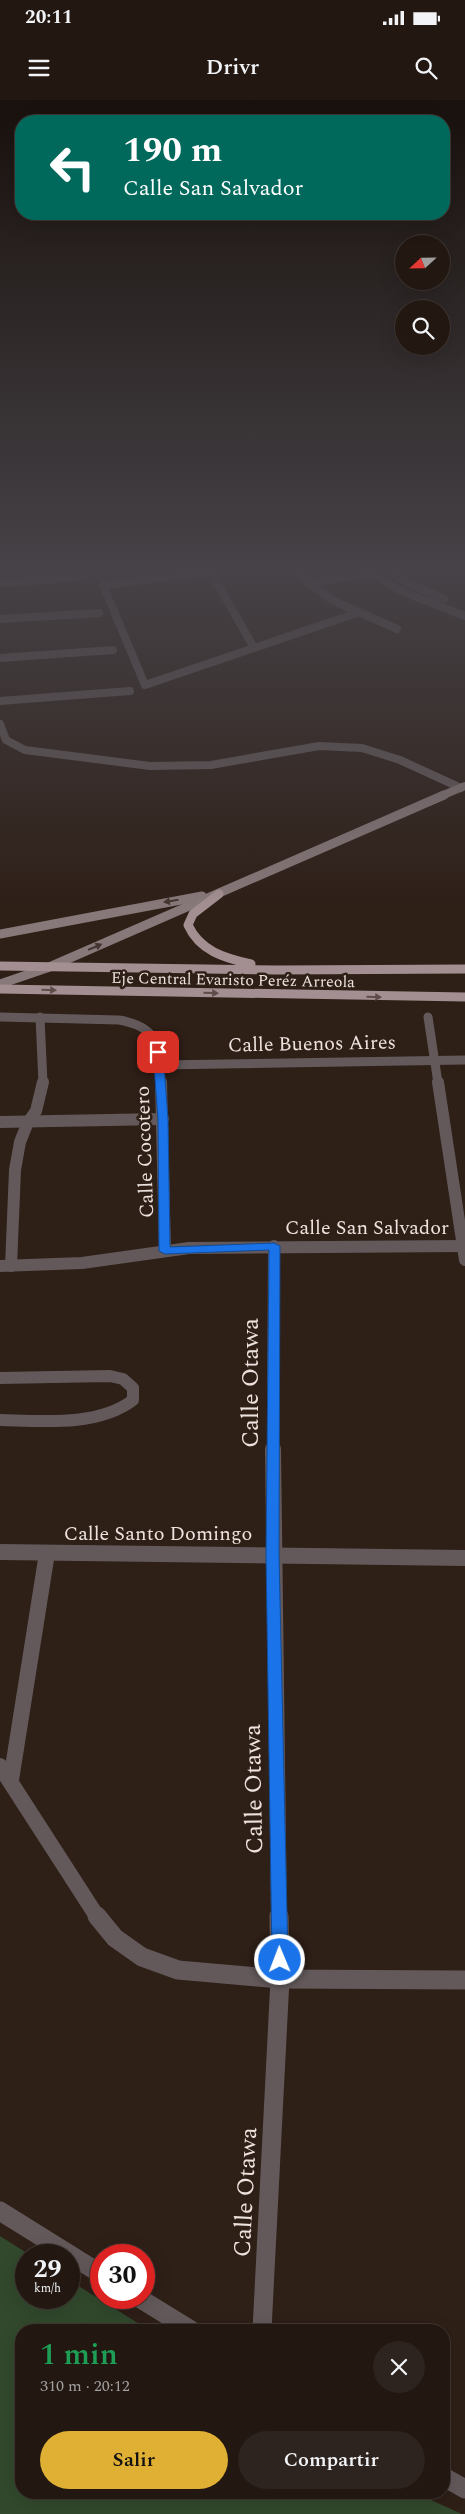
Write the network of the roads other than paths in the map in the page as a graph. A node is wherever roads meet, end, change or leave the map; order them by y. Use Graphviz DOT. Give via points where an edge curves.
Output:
graph roads {
  1 [pos="130,691"];
  2 [pos="0,701"];
  3 [pos="0,724"];
  4 [pos="463,787"];
  5 [pos="219,894"];
  6 [pos="0,934"];
  7 [pos="0,966"];
  8 [pos="47,968"];
  9 [pos="465,969"];
  10 [pos="278,970"];
  11 [pos="0,984"];
  12 [pos="0,990"];
  13 [pos="465,997"];
  14 [pos="40,1016"];
  15 [pos="0,1017"];
  16 [pos="428,1017"];
  17 [pos="435,1060"];
  18 [pos="465,1060"];
  19 [pos="160,1065"];
  20 [pos="163,1119"];
  21 [pos="0,1122"];
  22 [pos="28,1122"];
  23 [pos="274,1246"];
  24 [pos="464,1246"];
  25 [pos="165,1251"];
  26 [pos="465,1260"];
  27 [pos="5,1266"];
  28 [pos="0,1378"];
  29 [pos="0,1420"];
  30 [pos="0,1552"];
  31 [pos="47,1553"];
  32 [pos="273,1554"];
  33 [pos="465,1558"];
  34 [pos="0,1766"];
  35 [pos="11,1780"];
  36 [pos="280,1979"];
  37 [pos="465,1980"];
  38 [pos="0,2211"];
  39 [pos="90,2267"];
  40 [pos="155,2308"];
  41 [pos="181,2324"];
  42 [pos="262,2324"];
  43 [pos="450,2481"];
  44 [pos="465,2490"];
  1 -- 2 [label="street"];
  3 -- 4 [label="street" via="7,740 18,749 144,766 210,765 312,747 363,748"];
  4 -- 5 [label="main road"];
  5 -- 6 [label="main road, one-way"];
  8 -- 5 [label="main road, one-way"];
  5 -- 10 [label="main road" via="193,914 188,925 191,934 201,945 228,960"];
  7 -- 8 [label="main road, Eje Central Evaristo Peréz Arreola"];
  8 -- 10 [label="main road, Eje Central Evaristo Peréz Arreola"];
  8 -- 11 [label="main road"];
  9 -- 10 [label="main road, Eje Central Evaristo Peréz Arreola"];
  12 -- 13 [label="main road, Eje Central Evaristo Peréz Arreola, one-way"];
  14 -- 15 [label="street"];
  14 -- 19 [label="street, Calle Cocotero" via="119,1020 146,1028 156,1040"];
  14 -- 22 [label="street" via="44,1079 36,1111"];
  16 -- 17 [label="street"];
  17 -- 18 [label="street, Calle Buenos Aires"];
  17 -- 19 [label="street, Calle Buenos Aires"];
  17 -- 24 [label="street"];
  19 -- 20 [label="street, Calle Cocotero"];
  20 -- 22 [label="street"];
  20 -- 25 [label="street, Calle Cocotero"];
  21 -- 22 [label="street"];
  22 -- 27 [label="street" via="15,1170"];
  23 -- 24 [label="street, Calle San Salvador"];
  23 -- 25 [label="street, Calle San Salvador"];
  23 -- 32 [label="street, Calle Otawa"];
  24 -- 26 [label="street"];
  25 -- 27 [label="street, Calle San Salvador" via="82,1263"];
  28 -- 29 [label="street" via="109,1376 127,1381 135,1393 126,1406 113,1414 68,1419"];
  30 -- 31 [label="street, Calle Santo Domingo"];
  31 -- 32 [label="street, Calle Santo Domingo"];
  31 -- 35 [label="street"];
  32 -- 33 [label="street, Calle Santo Domingo"];
  32 -- 36 [label="street, Calle Otawa"];
  34 -- 35 [label="street"];
  35 -- 36 [label="street" via="94,1912 115,1938 142,1956 178,1970"];
  36 -- 37 [label="street"];
  36 -- 42 [label="street, Calle Otawa"];
  38 -- 39 [label="street"];
  40 -- 41 [label="street"];
  43 -- 44 [label="street"];
}
